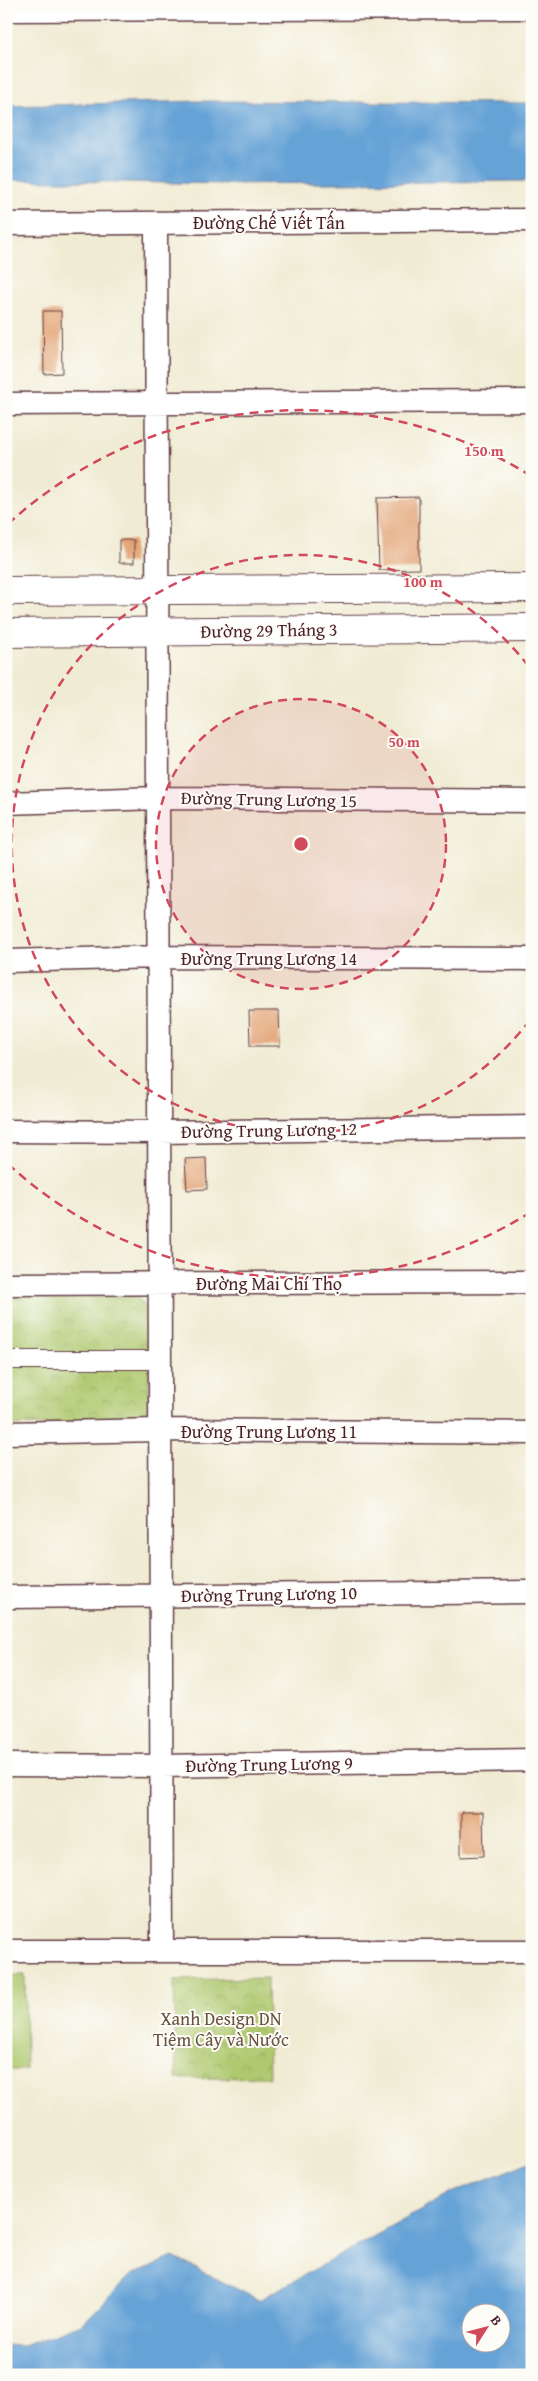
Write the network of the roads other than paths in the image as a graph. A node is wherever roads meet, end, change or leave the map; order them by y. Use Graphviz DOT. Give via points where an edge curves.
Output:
graph roads {
  1 [pos="532,8"];
  2 [pos="6,10"];
  3 [pos="532,220"];
  4 [pos="156,223"];
  5 [pos="6,224"];
  6 [pos="156,401"];
  7 [pos="532,401"];
  8 [pos="6,404"];
  9 [pos="532,588"];
  10 [pos="157,590"];
  11 [pos="6,591"];
  12 [pos="532,628"];
  13 [pos="157,631"];
  14 [pos="6,633"];
  15 [pos="158,798"];
  16 [pos="532,801"];
  17 [pos="6,803"];
  18 [pos="158,958"];
  19 [pos="532,959"];
  20 [pos="6,961"];
  21 [pos="532,1126"];
  22 [pos="6,1130"];
  23 [pos="159,1132"];
  24 [pos="532,1282"];
  25 [pos="159,1283"];
  26 [pos="6,1284"];
  27 [pos="6,1360"];
  28 [pos="160,1360"];
  29 [pos="160,1430"];
  30 [pos="6,1433"];
  31 [pos="532,1433"];
  32 [pos="532,1592"];
  33 [pos="161,1595"];
  34 [pos="6,1597"];
  35 [pos="532,1760"];
  36 [pos="6,1765"];
  37 [pos="161,1766"];
  38 [pos="6,1951"];
  39 [pos="162,1951"];
  40 [pos="532,1951"];
  1 -- 2 [label="street"];
  3 -- 4 [label="street, Đường Chế Viết Tấn"];
  4 -- 5 [label="street, Đường Chế Viết Tấn"];
  4 -- 6 [label="street"];
  6 -- 7 [label="street"];
  6 -- 8 [label="street"];
  6 -- 10 [label="street"];
  9 -- 10 [label="street"];
  10 -- 11 [label="street"];
  10 -- 13 [label="street"];
  12 -- 13 [label="street, Đường 29 Tháng 3"];
  13 -- 14 [label="street, Đường 29 Tháng 3"];
  13 -- 15 [label="street"];
  15 -- 16 [label="street, Đường Trung Lương 15"];
  15 -- 17 [label="street, Đường Trung Lương 15"];
  15 -- 18 [label="street"];
  18 -- 19 [label="street, Đường Trung Lương 14"];
  18 -- 20 [label="street, Đường Trung Lương 14"];
  18 -- 23 [label="street"];
  21 -- 23 [label="street, Đường Trung Lương 12"];
  22 -- 23 [label="street, Đường Trung Lương 12"];
  23 -- 25 [label="street"];
  24 -- 25 [label="street, Đường Mai Chí Thọ"];
  25 -- 26 [label="street, Đường Mai Chí Thọ"];
  25 -- 28 [label="street"];
  27 -- 28 [label="street"];
  28 -- 29 [label="street"];
  29 -- 30 [label="street, Đường Trung Lương 11"];
  29 -- 31 [label="street, Đường Trung Lương 11"];
  29 -- 33 [label="street"];
  32 -- 33 [label="street, Đường Trung Lương 10"];
  33 -- 34 [label="street, Đường Trung Lương 10"];
  33 -- 37 [label="street"];
  35 -- 37 [label="street, Đường Trung Lương 9"];
  36 -- 37 [label="street, Đường Trung Lương 9"];
  37 -- 39 [label="street"];
  38 -- 39 [label="street"];
  39 -- 40 [label="street"];
}
